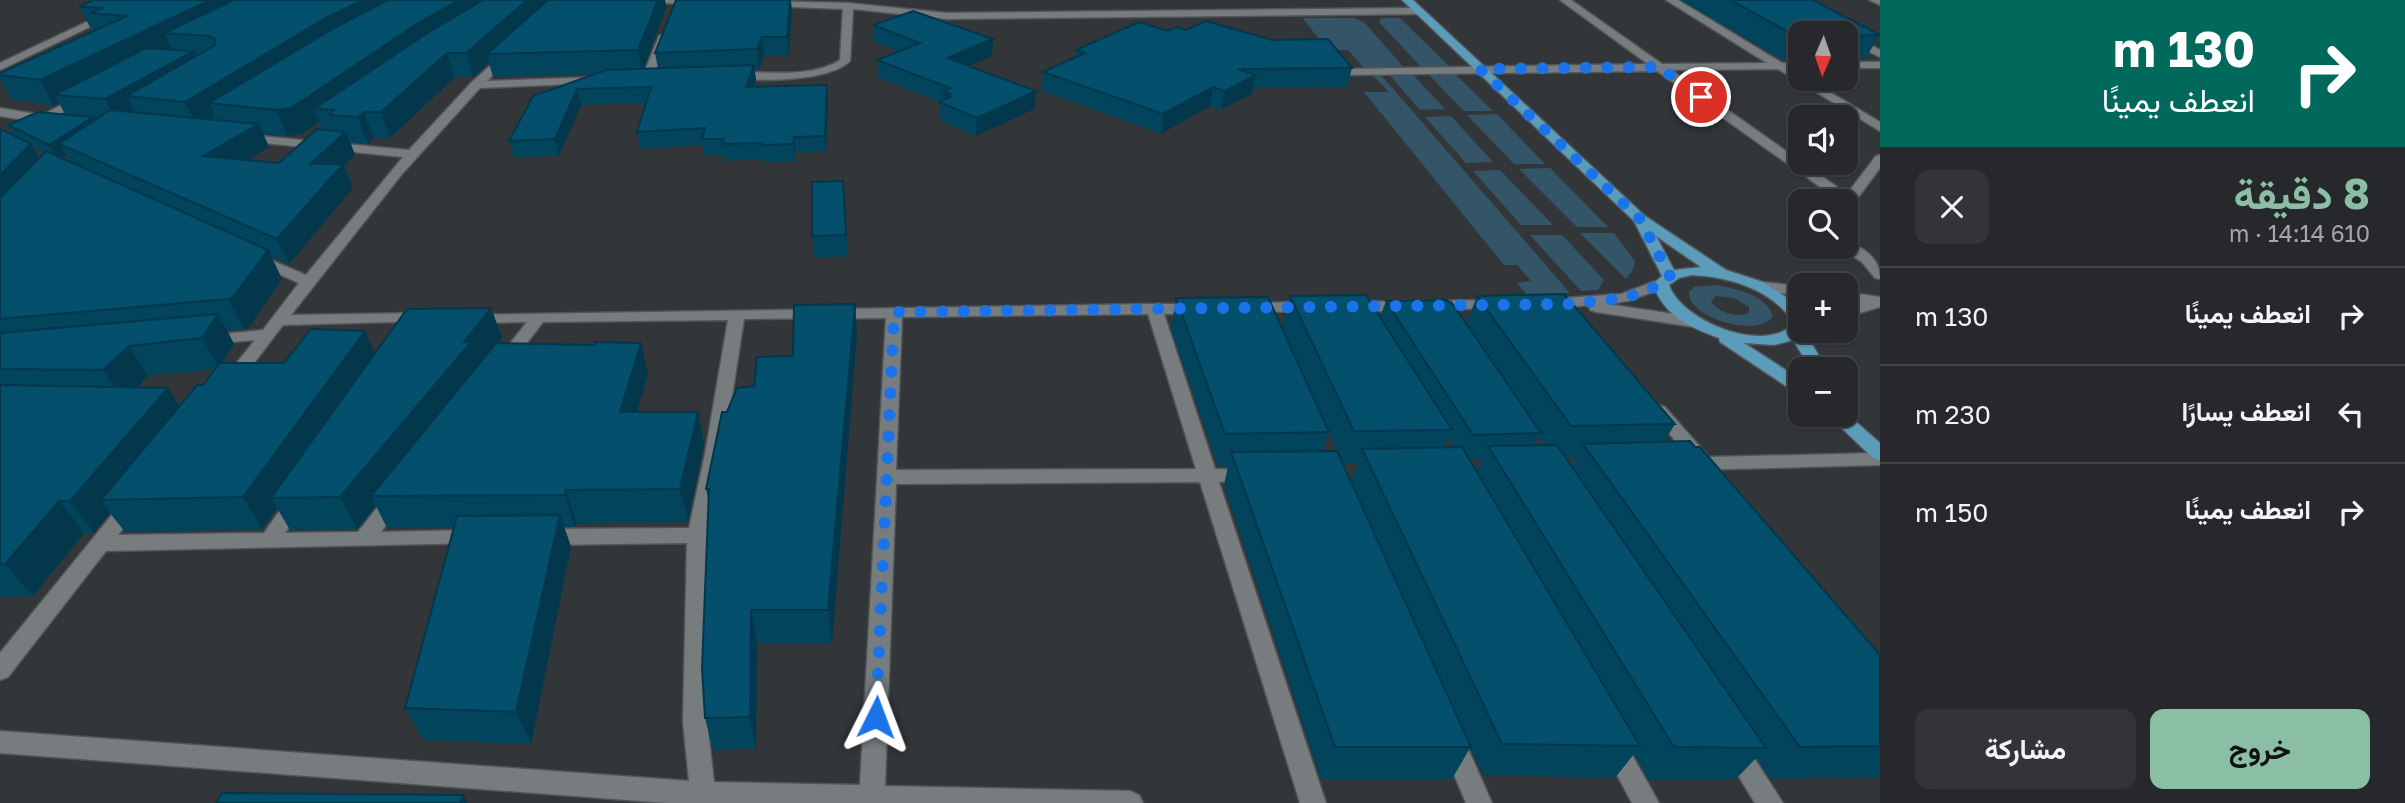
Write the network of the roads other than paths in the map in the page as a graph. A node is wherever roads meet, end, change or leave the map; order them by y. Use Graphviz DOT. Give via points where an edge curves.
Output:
graph roads {
  1 [pos="141,0"];
  2 [pos="658,0"];
  3 [pos="1035,0"];
  4 [pos="1324,0"];
  5 [pos="1407,0"];
  6 [pos="1565,0"];
  7 [pos="1671,0"];
  8 [pos="1874,0"];
  9 [pos="677,1"];
  10 [pos="715,2"];
  11 [pos="818,2"];
  12 [pos="1880,2"];
  13 [pos="754,3"];
  14 [pos="848,6"];
  15 [pos="1418,11"];
  16 [pos="1336,12"];
  17 [pos="672,13"];
  18 [pos="1039,15"];
  19 [pos="668,26"];
  20 [pos="1858,42"];
  21 [pos="521,43"];
  22 [pos="1880,54"];
  23 [pos="1858,65"];
  24 [pos="1880,65"];
  25 [pos="1780,66"];
  26 [pos="1788,66"];
  27 [pos="0,67"];
  28 [pos="1659,67"];
  29 [pos="1481,69"];
  30 [pos="1788,71"];
  31 [pos="1343,72"];
  32 [pos="715,76"];
  33 [pos="648,78"];
  34 [pos="662,78"];
  35 [pos="635,79"];
  36 [pos="608,80"];
  37 [pos="475,85"];
  38 [pos="1821,91"];
  39 [pos="92,93"];
  40 [pos="0,113"];
  41 [pos="44,118"];
  42 [pos="70,121"];
  43 [pos="1880,127"];
  44 [pos="22,129"];
  45 [pos="227,135"];
  46 [pos="410,153"];
  47 [pos="1880,159"];
  48 [pos="1829,189"];
  49 [pos="1857,189"];
  50 [pos="1640,219"];
  51 [pos="238,251"];
  52 [pos="1873,262"];
  53 [pos="1721,273"];
  54 [pos="1880,275"];
  55 [pos="1666,280"];
  56 [pos="309,282"];
  57 [pos="1762,287"];
  58 [pos="1788,290"];
  59 [pos="1858,299"];
  60 [pos="1880,302"];
  61 [pos="1788,303"];
  62 [pos="1572,304"];
  63 [pos="1440,306"];
  64 [pos="1356,307"];
  65 [pos="1236,308"];
  66 [pos="1264,308"];
  67 [pos="1858,308"];
  68 [pos="1154,309"];
  69 [pos="1209,309"];
  70 [pos="894,312"];
  71 [pos="737,314"];
  72 [pos="539,317"];
  73 [pos="460,318"];
  74 [pos="1693,322"];
  75 [pos="1586,324"];
  76 [pos="274,327"];
  77 [pos="1455,329"];
  78 [pos="1371,330"];
  79 [pos="1714,331"];
  80 [pos="1275,333"];
  81 [pos="1788,335"];
  82 [pos="188,341"];
  83 [pos="405,341"];
  84 [pos="1788,379"];
  85 [pos="488,380"];
  86 [pos="222,391"];
  87 [pos="1645,394"];
  88 [pos="1856,427"];
  89 [pos="1880,456"];
  90 [pos="1705,464"];
  91 [pos="1666,465"];
  92 [pos="1272,474"];
  93 [pos="1207,476"];
  94 [pos="887,477"];
  95 [pos="307,485"];
  96 [pos="1723,485"];
  97 [pos="405,487"];
  98 [pos="142,492"];
  99 [pos="697,535"];
  100 [pos="488,538"];
  101 [pos="530,538"];
  102 [pos="363,540"];
  103 [pos="269,541"];
  104 [pos="101,543"];
  105 [pos="0,670"];
  106 [pos="1446,727"];
  107 [pos="1605,732"];
  108 [pos="1724,734"];
  109 [pos="0,742"];
  110 [pos="872,797"];
  111 [pos="704,798"];
  112 [pos="1129,803"];
  113 [pos="1312,803"];
  114 [pos="1479,803"];
  115 [pos="1646,803"];
  116 [pos="1770,803"];
  1 -- 27 [label="street"];
  2 -- 9 [label="street"];
  3 -- 18 [label="street"];
  4 -- 16 [label="street"];
  5 -- 15 [label="main road"];
  6 -- 28 [label="street"];
  7 -- 25 [label="street"];
  8 -- 12 [label="street"];
  9 -- 10 [label="street"];
  9 -- 17 [label="street"];
  11 -- 13 [label="street"];
  11 -- 14 [label="street"];
  14 -- 18 [label="street" via="947,16"];
  14 -- 32 [label="street" via="845,61 838,68"];
  15 -- 16 [label="street"];
  15 -- 29 [label="main road"];
  16 -- 18 [label="street"];
  19 -- 33 [label="street"];
  20 -- 22 [label="street"];
  21 -- 37 [label="street"];
  23 -- 24 [label="street"];
  25 -- 26 [label="street"];
  25 -- 28 [label="street"];
  25 -- 30 [label="street"];
  28 -- 29 [label="street"];
  28 -- 48 [label="street"];
  29 -- 31 [label="street"];
  29 -- 50 [label="main road"];
  33 -- 34 [label="street"];
  33 -- 35 [label="street"];
  36 -- 37 [label="street"];
  37 -- 46 [label="street"];
  38 -- 43 [label="street"];
  39 -- 41 [label="street"];
  40 -- 41 [label="street"];
  41 -- 42 [label="street"];
  41 -- 44 [label="street"];
  45 -- 46 [label="street" via="309,138"];
  46 -- 56 [label="street"];
  47 -- 49 [label="street"];
  50 -- 53 [label="main road"];
  50 -- 55 [label="main road"];
  51 -- 56 [label="street"];
  52 -- 54 [label="street"];
  53 -- 55 [label="main road" via="1684,272"];
  53 -- 57 [label="main road"];
  55 -- 62 [label="street" via="1623,298"];
  55 -- 74 [label="main road" via="1661,293 1666,302"];
  56 -- 76 [label="street"];
  57 -- 58 [label="street"];
  57 -- 61 [label="main road"];
  59 -- 60 [label="street"];
  60 -- 67 [label="street"];
  62 -- 63 [label="street"];
  62 -- 74 [label="street"];
  62 -- 75 [label="street"];
  63 -- 64 [label="street"];
  63 -- 77 [label="street"];
  64 -- 66 [label="street"];
  64 -- 78 [label="street"];
  65 -- 66 [label="street"];
  66 -- 80 [label="street"];
  68 -- 69 [label="street"];
  68 -- 70 [label="street"];
  68 -- 93 [label="street"];
  70 -- 71 [label="street"];
  70 -- 94 [label="street"];
  71 -- 72 [label="street"];
  71 -- 99 [label="street"];
  72 -- 73 [label="street"];
  72 -- 85 [label="street"];
  74 -- 79 [label="main road"];
  76 -- 82 [label="street"];
  76 -- 83 [label="street" via="427,318"];
  76 -- 86 [label="street"];
  79 -- 81 [label="main road" via="1764,341"];
  79 -- 84 [label="main road"];
  87 -- 90 [label="street"];
  88 -- 89 [label="main road"];
  89 -- 90 [label="street"];
  90 -- 91 [label="street"];
  90 -- 96 [label="street"];
  92 -- 93 [label="street"];
  93 -- 94 [label="street"];
  93 -- 113 [label="street"];
  94 -- 110 [label="street"];
  95 -- 103 [label="street"];
  97 -- 102 [label="street"];
  98 -- 104 [label="street"];
  99 -- 101 [label="street"];
  99 -- 111 [label="street" via="695,722"];
  100 -- 102 [label="street"];
  102 -- 103 [label="street"];
  103 -- 104 [label="street"];
  104 -- 105 [label="street"];
  106 -- 114 [label="street"];
  107 -- 115 [label="street"];
  108 -- 116 [label="street"];
  109 -- 111 [label="street"];
  110 -- 111 [label="street"];
  110 -- 112 [label="street"];
}
